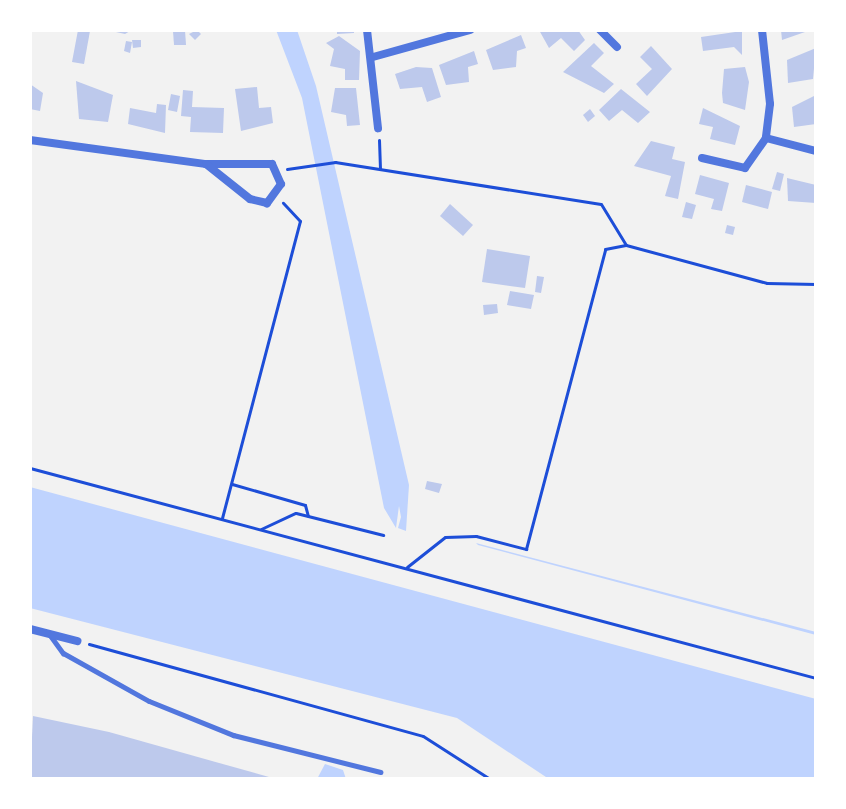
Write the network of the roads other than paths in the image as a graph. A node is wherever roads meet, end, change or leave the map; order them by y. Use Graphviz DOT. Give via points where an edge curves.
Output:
graph roads {
  1 [pos="367,30"];
  2 [pos="470,30"];
  3 [pos="600,30"];
  4 [pos="762,30"];
  5 [pos="617,47"];
  6 [pos="373,57"];
  7 [pos="378,128"];
  8 [pos="766,138"];
  9 [pos="30,140"];
  10 [pos="816,151"];
  11 [pos="702,158"];
  12 [pos="206,164"];
  13 [pos="30,629"];
  14 [pos="48,634"];
  15 [pos="77,641"];
  16 [pos="380,772"];
  1 -- 6 [label="street"];
  2 -- 6 [label="street"];
  3 -- 5 [label="street"];
  4 -- 8 [label="street" via="770,104"];
  6 -- 7 [label="street"];
  8 -- 10 [label="street"];
  8 -- 11 [label="street" via="745,168"];
  9 -- 12 [label="street"];
  12 -- 12 [label="street" via="250,199 267,203 276,196 279,170 272,164"];
  13 -- 14 [label="street"];
  14 -- 15 [label="street"];
  14 -- 16 [label="lane" via="63,653 149,701 233,735"];
}
